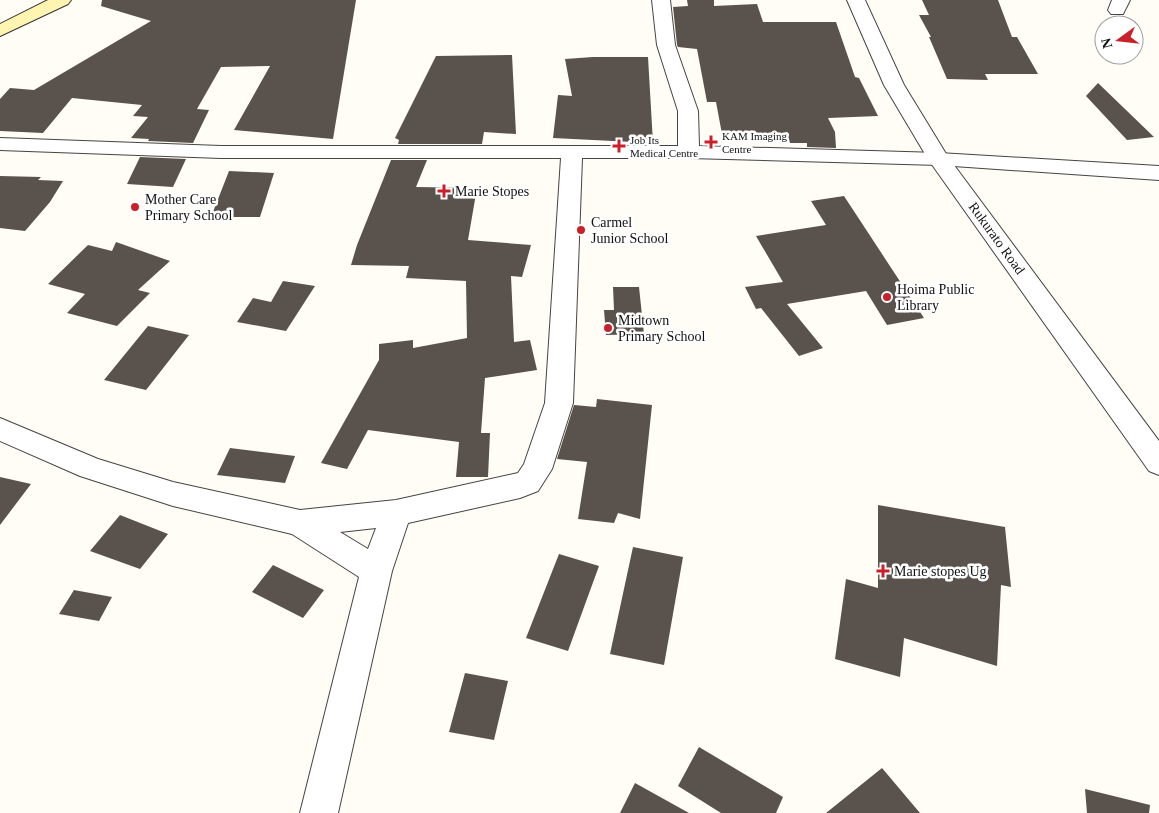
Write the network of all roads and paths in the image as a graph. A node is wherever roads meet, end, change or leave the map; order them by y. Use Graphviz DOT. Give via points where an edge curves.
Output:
graph roads {
  1 [pos="62,0"];
  2 [pos="661,0"];
  3 [pos="856,0"];
  4 [pos="0,31"];
  5 [pos="0,144"];
  6 [pos="572,151"];
  7 [pos="689,152"];
  8 [pos="940,159"];
  9 [pos="1159,173"];
  10 [pos="0,428"];
  11 [pos="1159,463"];
  12 [pos="396,513"];
  13 [pos="300,523"];
  14 [pos="376,571"];
  15 [pos="319,813"];
  1 -- 4 [label="main road"];
  2 -- 7 [label="street" via="666,45 688,111"];
  3 -- 8 [label="street, Rukurato Road" via="894,85"];
  5 -- 6 [label="street" via="221,152"];
  6 -- 7 [label="street"];
  6 -- 12 [label="street" via="559,403 537,469 528,482 510,489"];
  7 -- 8 [label="street"];
  8 -- 9 [label="street"];
  8 -- 11 [label="street, Rukurato Road"];
  10 -- 13 [label="street" via="90,468 172,494"];
  12 -- 13 [label="street"];
  12 -- 14 [label="street"];
  13 -- 14 [label="street"];
  14 -- 15 [label="street"];
}
